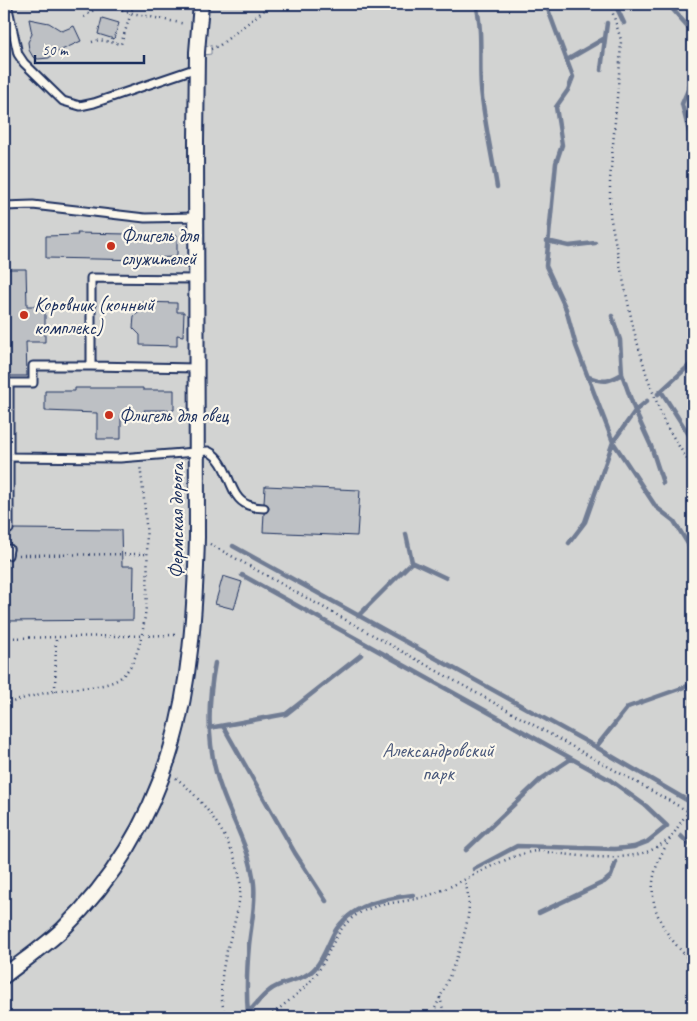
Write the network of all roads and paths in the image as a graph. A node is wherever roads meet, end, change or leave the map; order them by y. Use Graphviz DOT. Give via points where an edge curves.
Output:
graph roads {
  1 [pos="7,4"];
  2 [pos="103,4"];
  3 [pos="134,4"];
  4 [pos="201,4"];
  5 [pos="272,4"];
  6 [pos="610,4"];
  7 [pos="132,12"];
  8 [pos="84,17"];
  9 [pos="199,27"];
  10 [pos="92,42"];
  11 [pos="211,49"];
  12 [pos="197,68"];
  13 [pos="4,206"];
  14 [pos="196,217"];
  15 [pos="196,279"];
  16 [pos="91,366"];
  17 [pos="196,368"];
  18 [pos="7,383"];
  19 [pos="196,452"];
  20 [pos="7,457"];
  21 [pos="139,457"];
  22 [pos="693,469"];
  23 [pos="264,508"];
  24 [pos="9,529"];
  25 [pos="197,537"];
  26 [pos="7,553"];
  27 [pos="148,554"];
  28 [pos="192,634"];
  29 [pos="141,635"];
  30 [pos="56,637"];
  31 [pos="4,638"];
  32 [pos="55,691"];
  33 [pos="4,705"];
  34 [pos="165,769"];
  35 [pos="693,807"];
  36 [pos="688,812"];
  37 [pos="693,814"];
  38 [pos="670,839"];
  39 [pos="465,880"];
  40 [pos="693,963"];
  41 [pos="4,976"];
  42 [pos="440,997"];
  43 [pos="226,1017"];
  44 [pos="270,1017"];
  45 [pos="431,1017"];
  46 [pos="445,1017"];
  1 -- 12 [label="lane" via="20,59 63,101 80,106 94,103"];
  2 -- 7 [label="path"];
  2 -- 8 [label="path"];
  3 -- 7 [label="path"];
  4 -- 9 [label="street, Фермская дорога"];
  5 -- 11 [label="path"];
  6 -- 22 [label="path" via="620,40 620,62 610,215 634,331 656,404 669,432"];
  7 -- 9 [label="path"];
  7 -- 10 [label="path" via="121,44"];
  9 -- 12 [label="street, Фермская дорога"];
  12 -- 14 [label="street, Фермская дорога"];
  13 -- 14 [label="lane" via="32,205 145,218"];
  14 -- 15 [label="street, Фермская дорога"];
  15 -- 16 [label="lane" via="91,278"];
  15 -- 17 [label="street, Фермская дорога"];
  16 -- 17 [label="lane"];
  16 -- 18 [label="lane" via="33,366 33,383"];
  17 -- 19 [label="street, Фермская дорога"];
  18 -- 20 [label="lane"];
  19 -- 21 [label="lane"];
  19 -- 23 [label="lane" via="215,454 242,501"];
  19 -- 25 [label="street, Фермская дорога"];
  20 -- 21 [label="lane"];
  20 -- 24 [label="lane"];
  21 -- 27 [label="path"];
  25 -- 28 [label="street, Фермская дорога"];
  25 -- 36 [label="path"];
  26 -- 27 [label="path"];
  27 -- 29 [label="path"];
  28 -- 29 [label="path"];
  28 -- 34 [label="street, Фермская дорога" via="182,703"];
  29 -- 30 [label="path"];
  29 -- 32 [label="path" via="132,665 116,680"];
  30 -- 31 [label="path"];
  30 -- 32 [label="path"];
  32 -- 33 [label="path"];
  34 -- 41 [label="street, Фермская дорога" via="140,827 104,882 62,930"];
  34 -- 43 [label="path" via="195,794 218,826 239,874 240,895 221,990"];
  35 -- 36 [label="path"];
  36 -- 37 [label="path"];
  36 -- 38 [label="path"];
  38 -- 39 [label="path" via="647,852 630,856 528,852"];
  38 -- 40 [label="path" via="656,866 652,883 653,902 666,932"];
  39 -- 42 [label="path" via="468,917"];
  39 -- 44 [label="path" via="425,897 386,904 356,915 339,932 313,978"];
  42 -- 45 [label="path"];
  42 -- 46 [label="path"];
}
